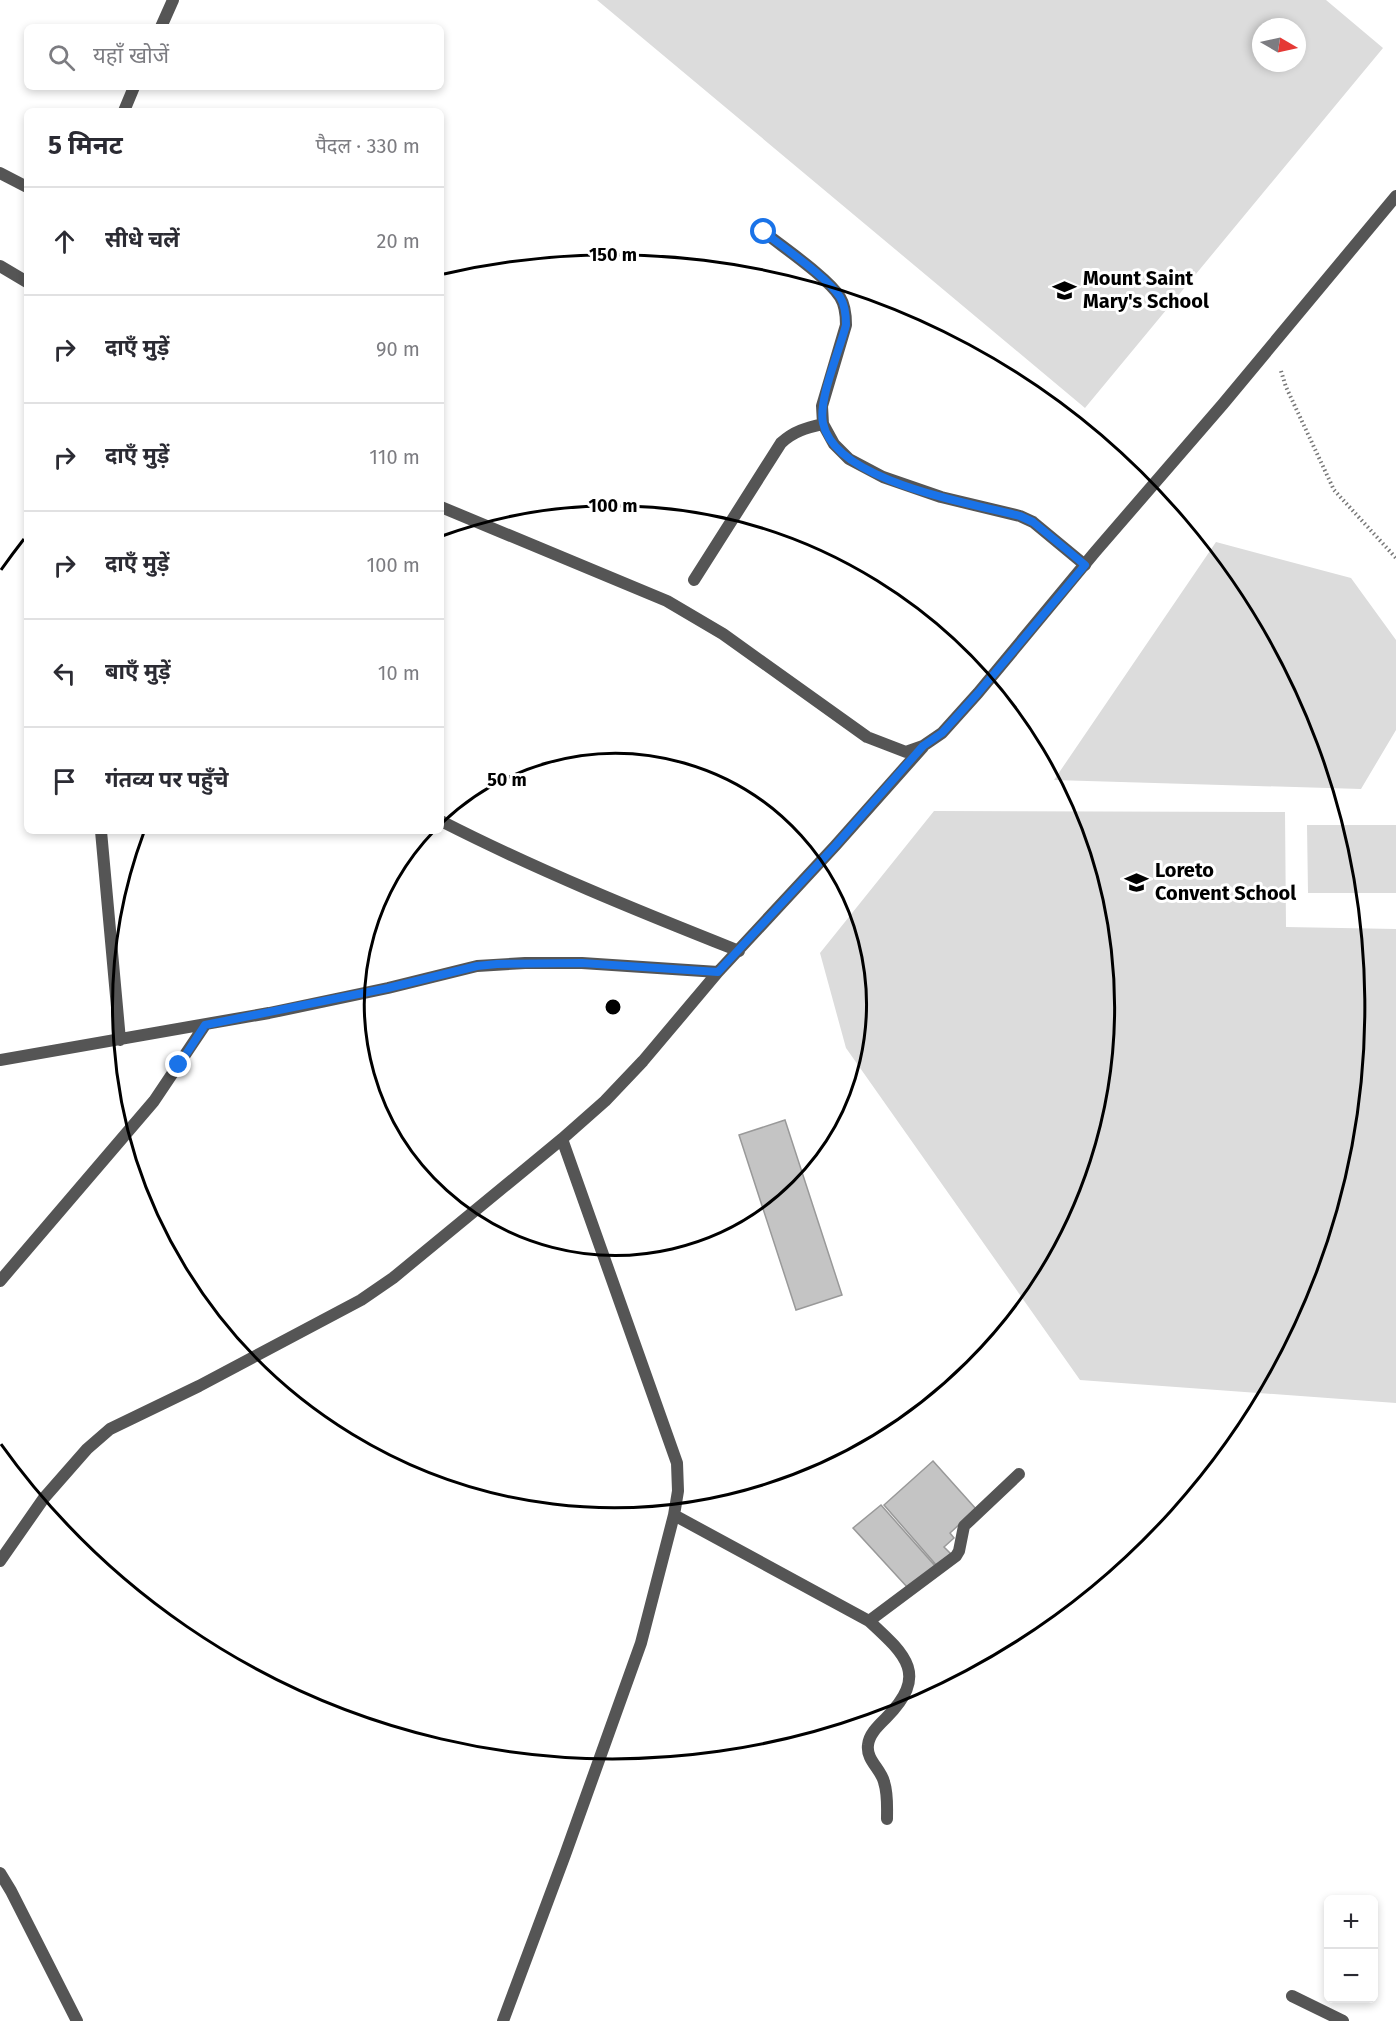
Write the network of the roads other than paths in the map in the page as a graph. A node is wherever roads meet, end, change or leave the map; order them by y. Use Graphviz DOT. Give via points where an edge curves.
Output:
graph roads {
  1 [pos="173,0"];
  2 [pos="162,24"];
  3 [pos="133,90"];
  4 [pos="125,108"];
  5 [pos="0,172"];
  6 [pos="24,185"];
  7 [pos="1396,196"];
  8 [pos="764,232"];
  9 [pos="0,266"];
  10 [pos="24,280"];
  11 [pos="823,424"];
  12 [pos="444,508"];
  13 [pos="1085,565"];
  14 [pos="694,580"];
  15 [pos="923,746"];
  16 [pos="444,821"];
  17 [pos="101,834"];
  18 [pos="738,951"];
  19 [pos="718,972"];
  20 [pos="205,1025"];
  21 [pos="120,1040"];
  22 [pos="0,1060"];
  23 [pos="562,1139"];
  24 [pos="0,1281"];
  25 [pos="1019,1474"];
  26 [pos="674,1515"];
  27 [pos="0,1561"];
  28 [pos="868,1621"];
  29 [pos="887,1819"];
  30 [pos="0,1873"];
  31 [pos="1292,1996"];
  32 [pos="76,2021"];
  33 [pos="503,2021"];
  34 [pos="1343,2021"];
  1 -- 2 [label="street"];
  3 -- 4 [label="street"];
  5 -- 6 [label="street"];
  7 -- 13 [label="street"];
  8 -- 11 [label="street" via="831,287 846,313 841,345 822,406"];
  9 -- 10 [label="street"];
  11 -- 13 [label="street" via="834,444 849,459 874,473 906,487 1020,516 1033,522"];
  11 -- 14 [label="street" via="801,429 781,443"];
  12 -- 15 [label="street" via="667,601 723,634 867,737 906,752"];
  13 -- 15 [label="street" via="978,693 942,733"];
  15 -- 18 [label="street"];
  16 -- 18 [label="street" via="556,875"];
  17 -- 21 [label="street"];
  18 -- 19 [label="street"];
  19 -- 20 [label="street" via="582,963 477,966"];
  19 -- 23 [label="street" via="635,1069"];
  20 -- 21 [label="street"];
  20 -- 24 [label="street" via="154,1101"];
  21 -- 22 [label="street"];
  23 -- 26 [label="street" via="676,1463 678,1491"];
  23 -- 27 [label="street" via="393,1278 361,1299 110,1429 44,1498"];
  25 -- 28 [label="street" via="964,1526 956,1556"];
  26 -- 28 [label="street"];
  26 -- 33 [label="street" via="641,1643"];
  28 -- 29 [label="street" via="895,1645 909,1667 910,1682 903,1698 868,1743 868,1754 884,1780"];
  30 -- 32 [label="street"];
  31 -- 34 [label="street"];
}
